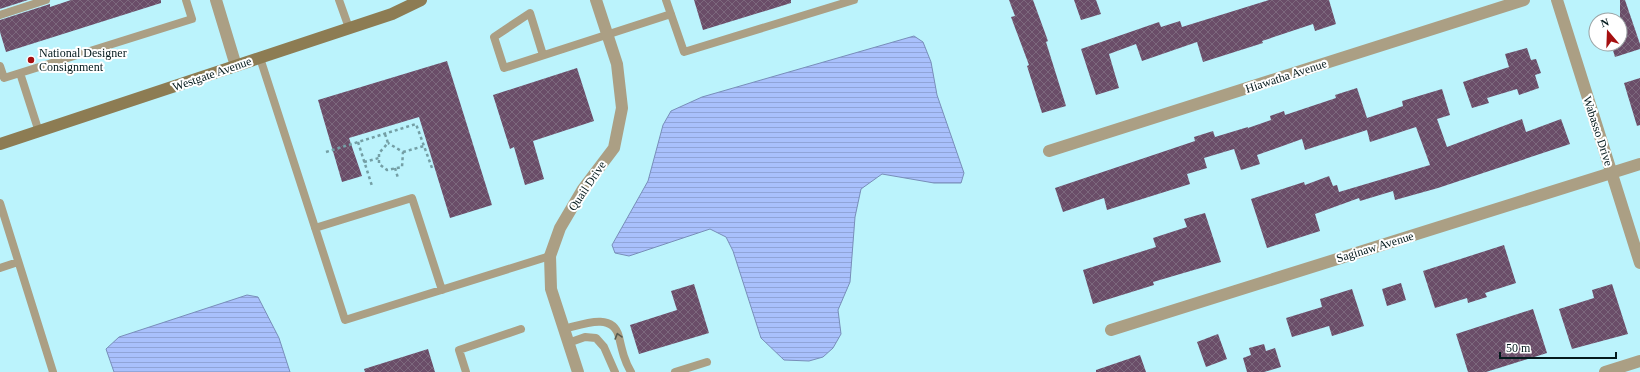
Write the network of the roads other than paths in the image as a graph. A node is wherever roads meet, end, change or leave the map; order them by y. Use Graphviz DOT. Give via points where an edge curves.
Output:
graph roads {
  1 [pos="46,0"];
  2 [pos="186,0"];
  3 [pos="216,0"];
  4 [pos="339,0"];
  5 [pos="421,0"];
  6 [pos="596,0"];
  7 [pos="666,0"];
  8 [pos="854,0"];
  9 [pos="1524,0"];
  10 [pos="1557,0"];
  11 [pos="671,14"];
  12 [pos="0,15"];
  13 [pos="349,28"];
  14 [pos="607,34"];
  15 [pos="543,55"];
  16 [pos="260,58"];
  17 [pos="0,66"];
  18 [pos="236,66"];
  19 [pos="20,73"];
  20 [pos="39,132"];
  21 [pos="0,144"];
  22 [pos="1049,151"];
  23 [pos="1640,164"];
  24 [pos="1612,173"];
  25 [pos="0,203"];
  26 [pos="315,228"];
  27 [pos="550,256"];
  28 [pos="18,262"];
  29 [pos="1640,263"];
  30 [pos="0,268"];
  31 [pos="442,290"];
  32 [pos="521,329"];
  33 [pos="564,329"];
  34 [pos="1111,330"];
  35 [pos="568,343"];
  36 [pos="1640,361"];
  37 [pos="707,362"];
  38 [pos="53,372"];
  39 [pos="466,372"];
  40 [pos="578,372"];
  41 [pos="615,372"];
  42 [pos="632,372"];
  43 [pos="674,372"];
  44 [pos="1605,372"];
  1 -- 12 [label="lane"];
  2 -- 19 [label="lane" via="192,19"];
  3 -- 18 [label="street"];
  4 -- 13 [label="lane"];
  5 -- 13 [label="street, Westgate Avenue" via="392,14"];
  6 -- 14 [label="street, Quail Drive"];
  7 -- 11 [label="lane"];
  8 -- 11 [label="lane" via="684,52"];
  9 -- 22 [label="street, Hiawatha Avenue"];
  10 -- 24 [label="street, Wabasso Drive"];
  11 -- 14 [label="lane"];
  13 -- 16 [label="street, Westgate Avenue"];
  14 -- 15 [label="lane"];
  14 -- 27 [label="street, Quail Drive" via="617,64 622,108 614,148 583,189 560,228"];
  15 -- 15 [label="lane" via="504,68 494,37 530,12"];
  16 -- 18 [label="street, Westgate Avenue"];
  16 -- 26 [label="lane"];
  17 -- 19 [label="lane" via="4,78"];
  18 -- 20 [label="street, Westgate Avenue"];
  19 -- 20 [label="lane"];
  20 -- 21 [label="street, Westgate Avenue"];
  23 -- 24 [label="street, Saginaw Avenue"];
  24 -- 29 [label="street, Wabasso Drive"];
  24 -- 34 [label="street, Saginaw Avenue"];
  25 -- 28 [label="lane"];
  26 -- 31 [label="lane" via="412,198"];
  26 -- 31 [label="lane" via="345,320"];
  27 -- 31 [label="lane"];
  27 -- 33 [label="street, Quail Drive" via="551,289"];
  28 -- 30 [label="lane"];
  28 -- 38 [label="lane"];
  32 -- 39 [label="lane" via="459,350"];
  33 -- 35 [label="street, Quail Drive"];
  42 -- 33 [label="lane, one-way" via="622,352 618,335 611,324 595,321"];
  35 -- 40 [label="street, Quail Drive"];
  35 -- 41 [label="lane" via="585,337 596,338 604,347"];
  36 -- 44 [label="street"];
  37 -- 43 [label="lane"];
}
